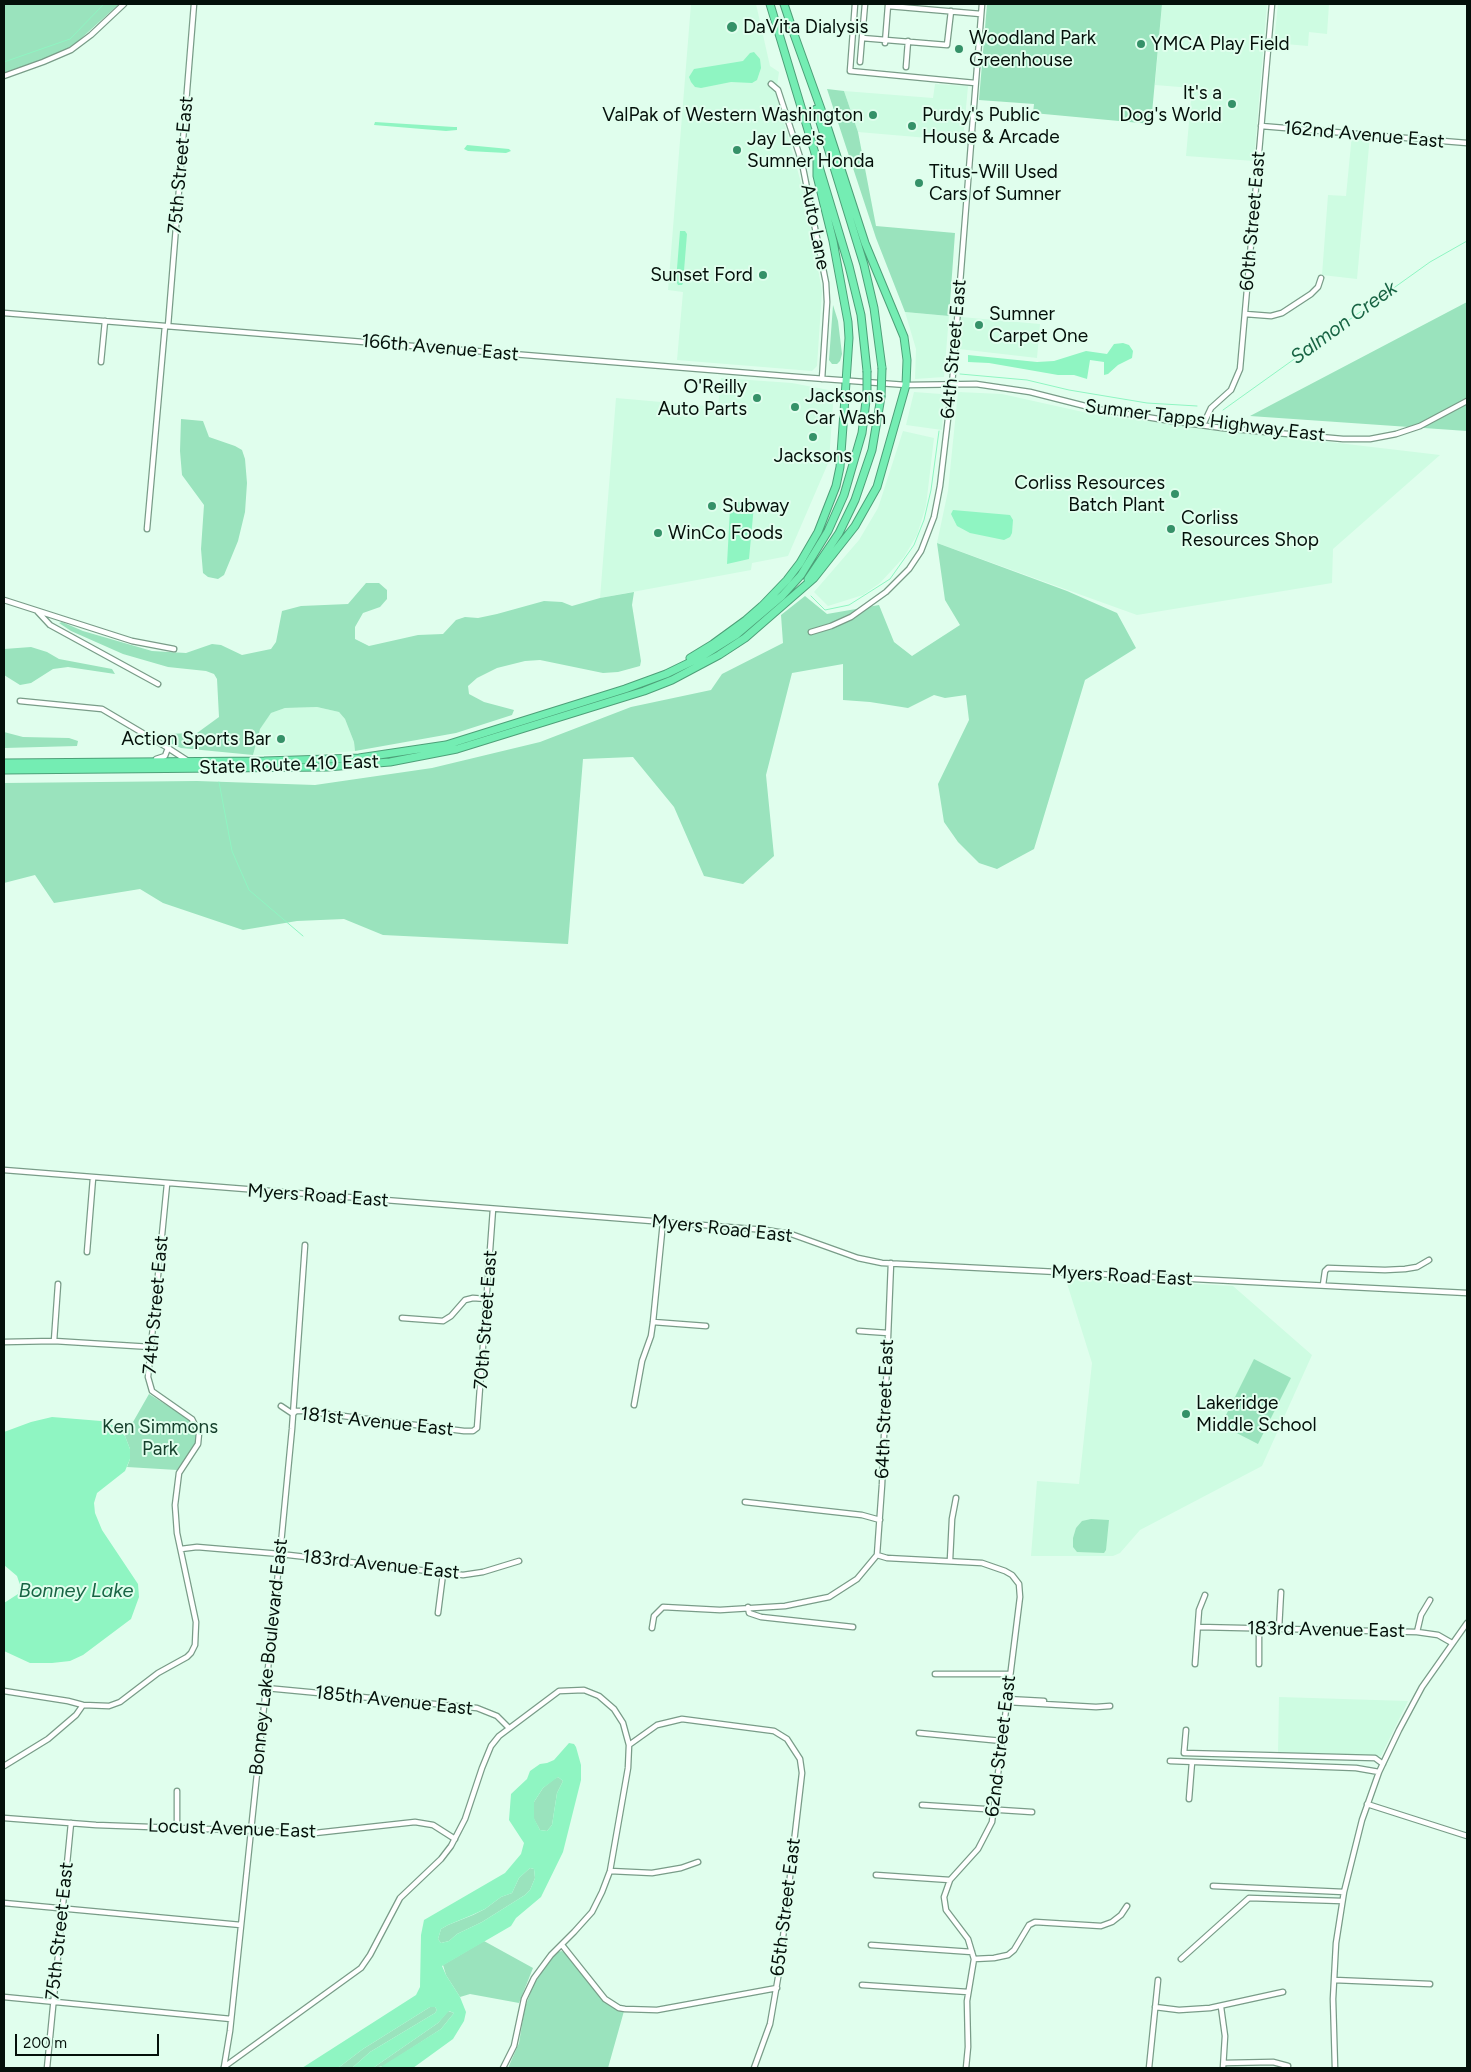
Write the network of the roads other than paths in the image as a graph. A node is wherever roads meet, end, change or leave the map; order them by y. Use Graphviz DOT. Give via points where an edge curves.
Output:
graph roads {
  1 [pos="124,4"];
  2 [pos="194,4"];
  3 [pos="770,4"];
  4 [pos="784,4"];
  5 [pos="855,4"];
  6 [pos="865,4"];
  7 [pos="982,4"];
  8 [pos="1272,4"];
  9 [pos="888,5"];
  10 [pos="951,11"];
  11 [pos="981,14"];
  12 [pos="790,23"];
  13 [pos="862,38"];
  14 [pos="886,41"];
  15 [pos="908,42"];
  16 [pos="860,62"];
  17 [pos="906,67"];
  18 [pos="4,76"];
  19 [pos="975,83"];
  20 [pos="770,84"];
  21 [pos="1261,126"];
  22 [pos="1467,143"];
  23 [pos="817,160"];
  24 [pos="1321,278"];
  25 [pos="4,313"];
  26 [pos="1245,314"];
  27 [pos="104,321"];
  28 [pos="166,326"];
  29 [pos="102,362"];
  30 [pos="822,379"];
  31 [pos="846,380"];
  32 [pos="877,383"];
  33 [pos="906,385"];
  34 [pos="952,385"];
  35 [pos="1467,400"];
  36 [pos="1203,425"];
  37 [pos="147,529"];
  38 [pos="791,598"];
  39 [pos="4,600"];
  40 [pos="36,610"];
  41 [pos="811,632"];
  42 [pos="174,649"];
  43 [pos="158,684"];
  44 [pos="605,695"];
  45 [pos="20,700"];
  46 [pos="568,711"];
  47 [pos="168,748"];
  48 [pos="136,762"];
  49 [pos="189,762"];
  50 [pos="4,763"];
  51 [pos="4,770"];
  52 [pos="4,1170"];
  53 [pos="93,1178"];
  54 [pos="167,1184"];
  55 [pos="493,1209"];
  56 [pos="663,1222"];
  57 [pos="306,1245"];
  58 [pos="87,1252"];
  59 [pos="1429,1260"];
  60 [pos="891,1264"];
  61 [pos="58,1284"];
  62 [pos="1322,1286"];
  63 [pos="1467,1293"];
  64 [pos="486,1299"];
  65 [pos="402,1318"];
  66 [pos="653,1322"];
  67 [pos="706,1326"];
  68 [pos="859,1330"];
  69 [pos="888,1333"];
  70 [pos="54,1341"];
  71 [pos="4,1342"];
  72 [pos="151,1347"];
  73 [pos="634,1405"];
  74 [pos="280,1406"];
  75 [pos="293,1414"];
  76 [pos="475,1430"];
  77 [pos="956,1498"];
  78 [pos="746,1502"];
  79 [pos="880,1520"];
  80 [pos="181,1549"];
  81 [pos="280,1554"];
  82 [pos="877,1555"];
  83 [pos="950,1560"];
  84 [pos="519,1561"];
  85 [pos="444,1574"];
  86 [pos="1280,1592"];
  87 [pos="1205,1595"];
  88 [pos="1430,1600"];
  89 [pos="748,1607"];
  90 [pos="438,1613"];
  91 [pos="1467,1623"];
  92 [pos="853,1627"];
  93 [pos="1198,1627"];
  94 [pos="652,1628"];
  95 [pos="1259,1629"];
  96 [pos="1279,1629"];
  97 [pos="1417,1632"];
  98 [pos="1452,1643"];
  99 [pos="1195,1664"];
  100 [pos="1259,1664"];
  101 [pos="934,1674"];
  102 [pos="1009,1674"];
  103 [pos="266,1688"];
  104 [pos="4,1691"];
  105 [pos="1007,1701"];
  106 [pos="83,1705"];
  107 [pos="508,1727"];
  108 [pos="1186,1730"];
  109 [pos="919,1733"];
  110 [pos="1002,1741"];
  111 [pos="629,1745"];
  112 [pos="1170,1761"];
  113 [pos="1192,1762"];
  114 [pos="1383,1764"];
  115 [pos="4,1766"];
  116 [pos="1379,1772"];
  117 [pos="177,1791"];
  118 [pos="1190,1798"];
  119 [pos="1368,1804"];
  120 [pos="922,1805"];
  121 [pos="994,1810"];
  122 [pos="1032,1812"];
  123 [pos="4,1818"];
  124 [pos="71,1823"];
  125 [pos="177,1828"];
  126 [pos="251,1830"];
  127 [pos="1467,1836"];
  128 [pos="455,1839"];
  129 [pos="698,1862"];
  130 [pos="610,1871"];
  131 [pos="876,1875"];
  132 [pos="950,1880"];
  133 [pos="1213,1886"];
  134 [pos="1344,1892"];
  135 [pos="1342,1901"];
  136 [pos="4,1903"];
  137 [pos="1127,1906"];
  138 [pos="63,1908"];
  139 [pos="241,1925"];
  140 [pos="562,1945"];
  141 [pos="871,1945"];
  142 [pos="972,1952"];
  143 [pos="974,1959"];
  144 [pos="1181,1959"];
  145 [pos="1158,1980"];
  146 [pos="1334,1980"];
  147 [pos="1430,1984"];
  148 [pos="862,1985"];
  149 [pos="777,1988"];
  150 [pos="968,1992"];
  151 [pos="1283,1992"];
  152 [pos="4,1997"];
  153 [pos="54,2001"];
  154 [pos="1221,2006"];
  155 [pos="1155,2008"];
  156 [pos="231,2019"];
  157 [pos="1223,2066"];
  158 [pos="1288,2066"];
  159 [pos="48,2068"];
  160 [pos="224,2068"];
  161 [pos="503,2068"];
  162 [pos="754,2068"];
  163 [pos="966,2068"];
  164 [pos="1148,2068"];
  165 [pos="1335,2068"];
  1 -- 18 [label="street" via="71,50"];
  2 -- 28 [label="street, 75th Street East"];
  3 -- 23 [label="highway"];
  4 -- 12 [label="highway"];
  5 -- 19 [label="street" via="850,72"];
  6 -- 13 [label="street"];
  7 -- 11 [label="street, 64th Street East"];
  8 -- 21 [label="street, 60th Street East"];
  9 -- 10 [label="street"];
  9 -- 14 [label="street"];
  10 -- 11 [label="street"];
  10 -- 15 [label="street" via="947,45"];
  11 -- 19 [label="street, 64th Street East"];
  12 -- 33 [label="highway" via="865,243 904,337"];
  12 -- 38 [label="highway, bridge" via="864,265 882,368 881,397 872,450 855,500 820,562"];
  13 -- 14 [label="street"];
  13 -- 16 [label="street"];
  14 -- 15 [label="street"];
  15 -- 17 [label="street"];
  19 -- 34 [label="street, 64th Street East"];
  20 -- 30 [label="street, Auto Lane" via="778,90 802,163 826,283"];
  21 -- 22 [label="street, 162nd Avenue East"];
  21 -- 26 [label="street, 60th Street East"];
  23 -- 31 [label="highway" via="817,176 848,322"];
  23 -- 44 [label="highway, bridge" via="858,298 866,343 868,372 862,433 844,495 828,531 801,575 760,616 721,645 666,674"];
  24 -- 26 [label="street" via="1311,294 1282,314"];
  25 -- 27 [label="street, 166th Avenue East"];
  26 -- 36 [label="street, 60th Street East" via="1239,374 1231,390 1209,410"];
  27 -- 28 [label="street, 166th Avenue East"];
  27 -- 29 [label="street"];
  28 -- 30 [label="street, 166th Avenue East"];
  28 -- 37 [label="street, 75th Street East"];
  30 -- 31 [label="street, 166th Avenue East"];
  31 -- 32 [label="street, 166th Avenue East"];
  31 -- 44 [label="highway" via="836,486 818,532 787,580 762,606 713,644 670,668"];
  32 -- 33 [label="street, Sumner Tapps Highway East"];
  33 -- 34 [label="street, Sumner Tapps Highway East"];
  33 -- 38 [label="highway" via="882,473 871,500 828,563"];
  34 -- 36 [label="street, Sumner Tapps Highway East" via="1030,392 1097,409"];
  34 -- 41 [label="street, 64th Street East" via="940,486 934,517 921,551 902,577 870,606 841,622"];
  35 -- 36 [label="street, Sumner Tapps Highway East" via="1420,426 1370,438 1343,439"];
  38 -- 46 [label="highway" via="745,638 689,671 655,687"];
  39 -- 40 [label="street"];
  40 -- 42 [label="street" via="132,641"];
  40 -- 43 [label="street" via="50,625"];
  44 -- 46 [label="highway"];
  45 -- 47 [label="street" via="107,711"];
  46 -- 49 [label="highway, State Route 410 East" via="413,751 330,760"];
  46 -- 51 [label="highway, State Route 410 East" via="456,748 353,766"];
  47 -- 48 [label="street" via="166,756"];
  47 -- 49 [label="street"];
  48 -- 49 [label="highway, State Route 410 East"];
  48 -- 50 [label="highway, State Route 410 East"];
  52 -- 53 [label="street, Myers Road East"];
  53 -- 54 [label="street, Myers Road East"];
  53 -- 58 [label="street"];
  54 -- 55 [label="street, Myers Road East"];
  54 -- 72 [label="street, 74th Street East"];
  55 -- 56 [label="street, Myers Road East"];
  55 -- 64 [label="street, 70th Street East"];
  56 -- 60 [label="street, Myers Road East" via="792,1234 858,1258"];
  56 -- 66 [label="street"];
  57 -- 75 [label="street, Bonney Lake Boulevard East"];
  59 -- 62 [label="street" via="1406,1269 1332,1268 1325,1271"];
  60 -- 62 [label="street, Myers Road East"];
  60 -- 69 [label="street, 64th Street East"];
  61 -- 70 [label="street"];
  62 -- 63 [label="street, Myers Road East"];
  64 -- 65 [label="street" via="464,1300 443,1321"];
  64 -- 76 [label="street, 70th Street East" via="479,1420"];
  66 -- 67 [label="street"];
  66 -- 73 [label="street"];
  68 -- 69 [label="street"];
  69 -- 79 [label="street, 64th Street East"];
  70 -- 71 [label="street"];
  70 -- 72 [label="street"];
  72 -- 80 [label="street, 74th Street East" via="150,1388 192,1419 200,1433 198,1444 177,1479 176,1516"];
  74 -- 75 [label="street, 181st Avenue East"];
  75 -- 76 [label="street, 181st Avenue East" via="303,1410"];
  75 -- 81 [label="street, Bonney Lake Boulevard East"];
  77 -- 83 [label="street"];
  78 -- 79 [label="street" via="862,1515"];
  79 -- 82 [label="street, 64th Street East"];
  80 -- 81 [label="street, 183rd Avenue East" via="197,1547"];
  80 -- 106 [label="street, 74th Street East" via="194,1608 197,1632 194,1649 116,1704"];
  81 -- 85 [label="street, 183rd Avenue East"];
  81 -- 103 [label="street, Bonney Lake Boulevard East"];
  82 -- 83 [label="street"];
  82 -- 89 [label="street" via="857,1580 829,1596 797,1604"];
  83 -- 102 [label="street, 62nd Street East" via="994,1566 1016,1580 1020,1597"];
  84 -- 85 [label="street, 183rd Avenue East" via="477,1573"];
  85 -- 90 [label="street"];
  86 -- 96 [label="street"];
  87 -- 93 [label="street" via="1199,1610"];
  88 -- 97 [label="street" via="1420,1615"];
  89 -- 92 [label="street" via="749,1613 761,1617"];
  89 -- 94 [label="street" via="720,1610 667,1607 659,1609"];
  91 -- 98 [label="street"];
  93 -- 95 [label="street, 183rd Avenue East"];
  93 -- 99 [label="street"];
  95 -- 96 [label="street, 183rd Avenue East"];
  95 -- 100 [label="street"];
  96 -- 97 [label="street, 183rd Avenue East"];
  97 -- 98 [label="street, 183rd Avenue East" via="1438,1635"];
  98 -- 114 [label="street" via="1415,1700"];
  101 -- 102 [label="street"];
  102 -- 105 [label="street, 62nd Street East"];
  103 -- 107 [label="street, 185th Avenue East" via="477,1708 491,1712"];
  103 -- 126 [label="street, Bonney Lake Boulevard East"];
  104 -- 106 [label="street"];
  105 -- 105 [label="street" via="1096,1707 1110,1706"];
  105 -- 110 [label="street, 62nd Street East"];
  106 -- 115 [label="street" via="76,1716 48,1739"];
  107 -- 111 [label="street" via="559,1691 584,1690 599,1696 614,1709 623,1723"];
  107 -- 128 [label="street" via="491,1746"];
  108 -- 114 [label="street" via="1184,1754 1375,1758"];
  109 -- 110 [label="street"];
  110 -- 121 [label="street, 62nd Street East"];
  111 -- 130 [label="street"];
  111 -- 149 [label="street, 65th Street East" via="657,1725 682,1719 768,1729 792,1744 800,1759 802,1773"];
  112 -- 113 [label="street"];
  113 -- 116 [label="street" via="1356,1768"];
  113 -- 118 [label="street"];
  114 -- 116 [label="street"];
  116 -- 119 [label="street"];
  117 -- 125 [label="street"];
  119 -- 127 [label="street"];
  119 -- 134 [label="street"];
  120 -- 121 [label="street"];
  121 -- 122 [label="street"];
  121 -- 132 [label="street, 62nd Street East" via="990,1828 982,1841"];
  123 -- 124 [label="street, Locust Avenue East"];
  124 -- 125 [label="street, Locust Avenue East"];
  124 -- 138 [label="street, 75th Street East"];
  125 -- 126 [label="street, Locust Avenue East"];
  126 -- 128 [label="street, Locust Avenue East" via="324,1833 415,1822 432,1825"];
  126 -- 139 [label="street, Bonney Lake Boulevard East"];
  128 -- 160 [label="street" via="441,1859 400,1898 370,1955 356,1972"];
  129 -- 130 [label="street" via="652,1873"];
  130 -- 140 [label="street" via="592,1912"];
  131 -- 132 [label="street"];
  132 -- 142 [label="street, 62nd Street East" via="944,1906 968,1939"];
  133 -- 134 [label="street"];
  134 -- 135 [label="street"];
  135 -- 144 [label="street" via="1249,1898"];
  135 -- 146 [label="street"];
  136 -- 138 [label="street"];
  137 -- 143 [label="street" via="1121,1916 1101,1926 1035,1922 1008,1955"];
  138 -- 139 [label="street"];
  138 -- 153 [label="street, 75th Street East"];
  139 -- 156 [label="street, Bonney Lake Boulevard East"];
  140 -- 149 [label="street" via="605,1999 625,2009 657,2010"];
  140 -- 161 [label="street" via="534,1978 524,1999 514,2046"];
  141 -- 142 [label="street"];
  142 -- 143 [label="street, 62nd Street East"];
  143 -- 150 [label="street, 62nd Street East"];
  145 -- 155 [label="street"];
  146 -- 147 [label="street"];
  146 -- 165 [label="street"];
  148 -- 150 [label="street"];
  149 -- 162 [label="street, 65th Street East" via="770,2024"];
  150 -- 163 [label="street, 62nd Street East"];
  151 -- 154 [label="street"];
  152 -- 153 [label="street"];
  153 -- 156 [label="street"];
  153 -- 159 [label="street, 75th Street East"];
  154 -- 155 [label="street" via="1189,2010"];
  154 -- 157 [label="street" via="1225,2036"];
  155 -- 164 [label="street"];
  156 -- 160 [label="street, Bonney Lake Boulevard East"];
  157 -- 158 [label="street" via="1273,2062"];
}
